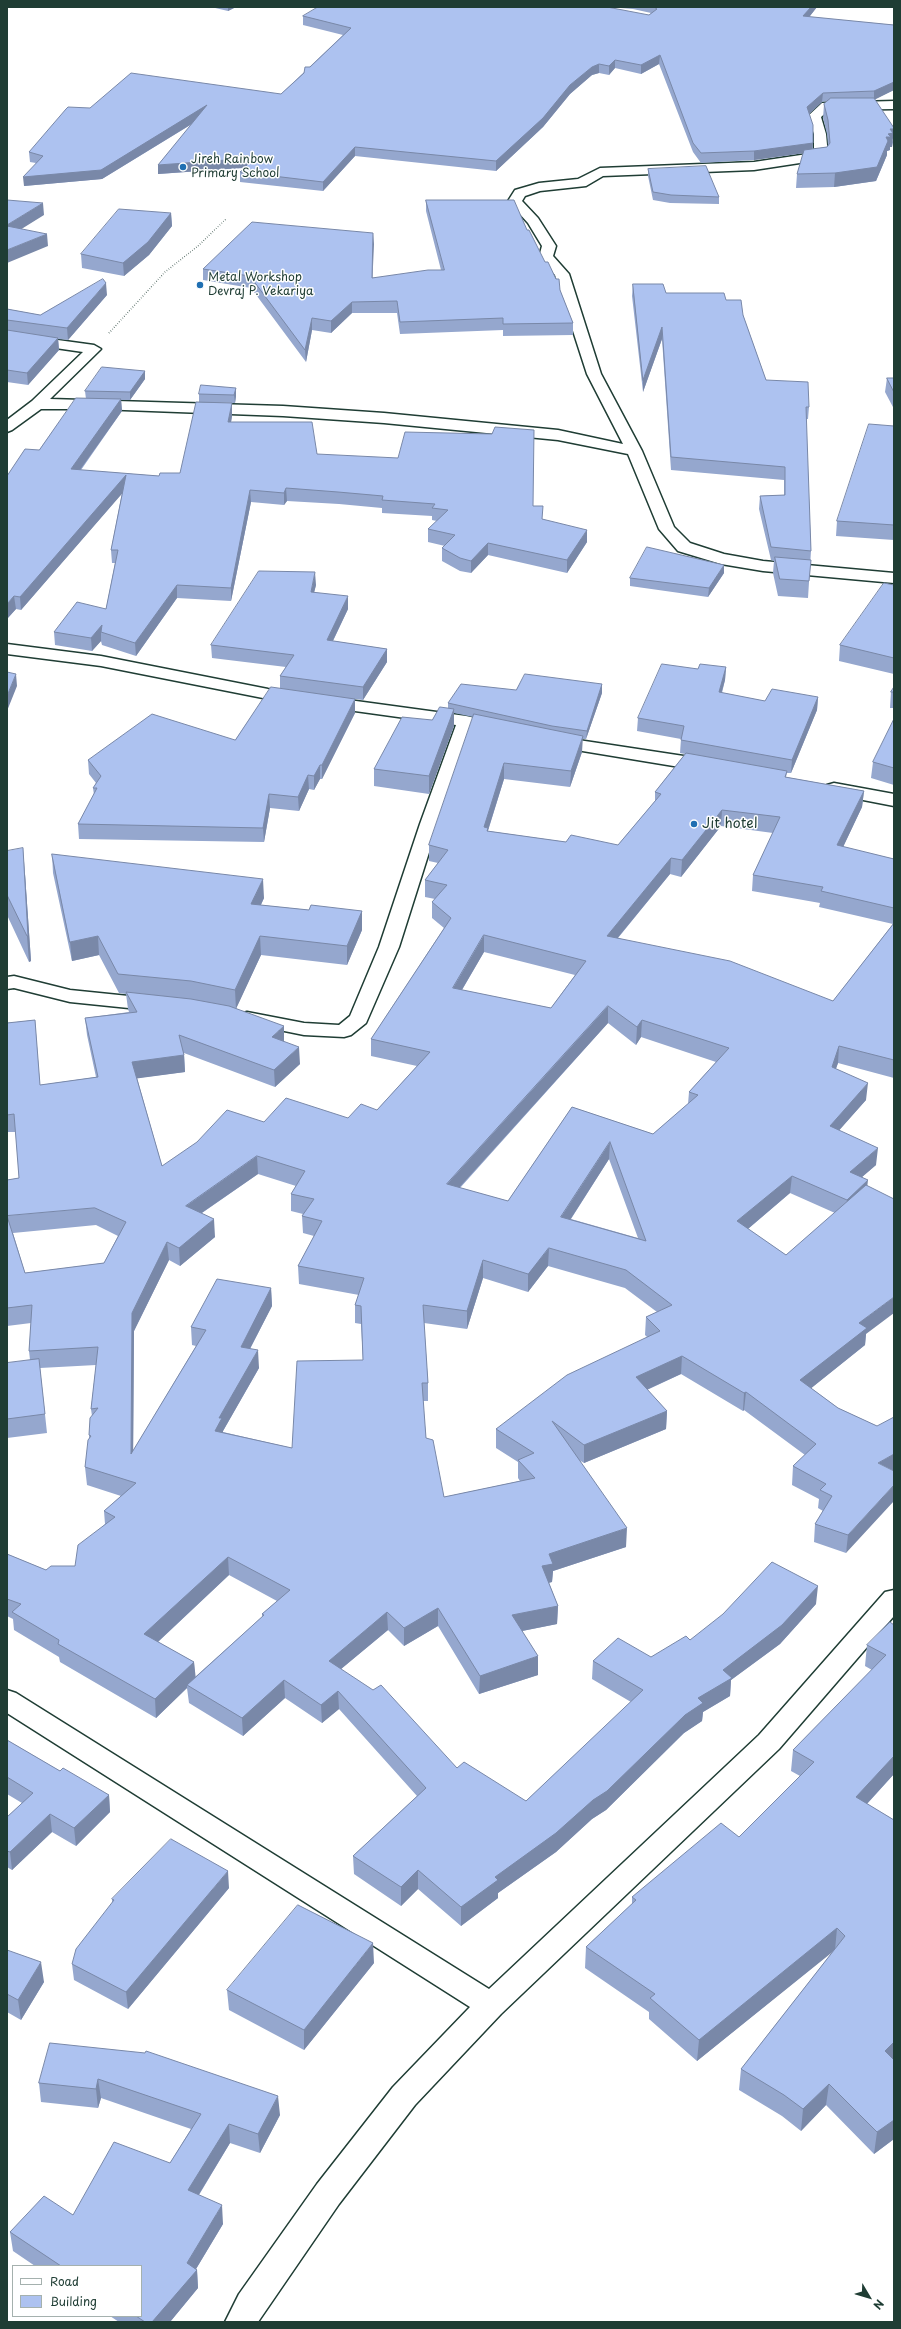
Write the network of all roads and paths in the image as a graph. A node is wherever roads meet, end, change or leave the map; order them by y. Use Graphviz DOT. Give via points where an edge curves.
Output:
graph roads {
  1 [pos="894,105"];
  2 [pos="226,219"];
  3 [pos="7,338"];
  4 [pos="94,349"];
  5 [pos="37,404"];
  6 [pos="7,427"];
  7 [pos="634,450"];
  8 [pos="894,578"];
  9 [pos="7,648"];
  10 [pos="466,721"];
  11 [pos="516,732"];
  12 [pos="538,738"];
  13 [pos="730,770"];
  14 [pos="817,786"];
  15 [pos="894,800"];
  16 [pos="7,983"];
  17 [pos="177,1007"];
  18 [pos="230,1015"];
  19 [pos="894,1599"];
  20 [pos="7,1700"];
  21 [pos="491,2005"];
  22 [pos="241,2322"];
  1 -- 7 [label="street" via="826,106 814,116 820,134 821,156 754,166 600,172 581,183 539,187 520,193 515,201 533,221 549,246 546,257 562,274 594,374"];
  2 -- 4 [label="path" via="198,246 165,272"];
  3 -- 4 [label="street"];
  4 -- 5 [label="street"];
  5 -- 6 [label="street"];
  5 -- 7 [label="street" via="275,411 384,418 558,435"];
  7 -- 8 [label="street" via="667,529 684,547 721,559 763,566"];
  9 -- 10 [label="street" via="101,660 268,694"];
  10 -- 11 [label="street"];
  10 -- 18 [label="street" via="389,947 359,1019 344,1031 304,1029"];
  12 -- 13 [label="street"];
  14 -- 15 [label="street"];
  16 -- 17 [label="street" via="14,982 70,996"];
  19 -- 21 [label="street" via="769,1742"];
  20 -- 21 [label="street"];
  21 -- 22 [label="street" via="404,2096 328,2194 250,2304"];
}
